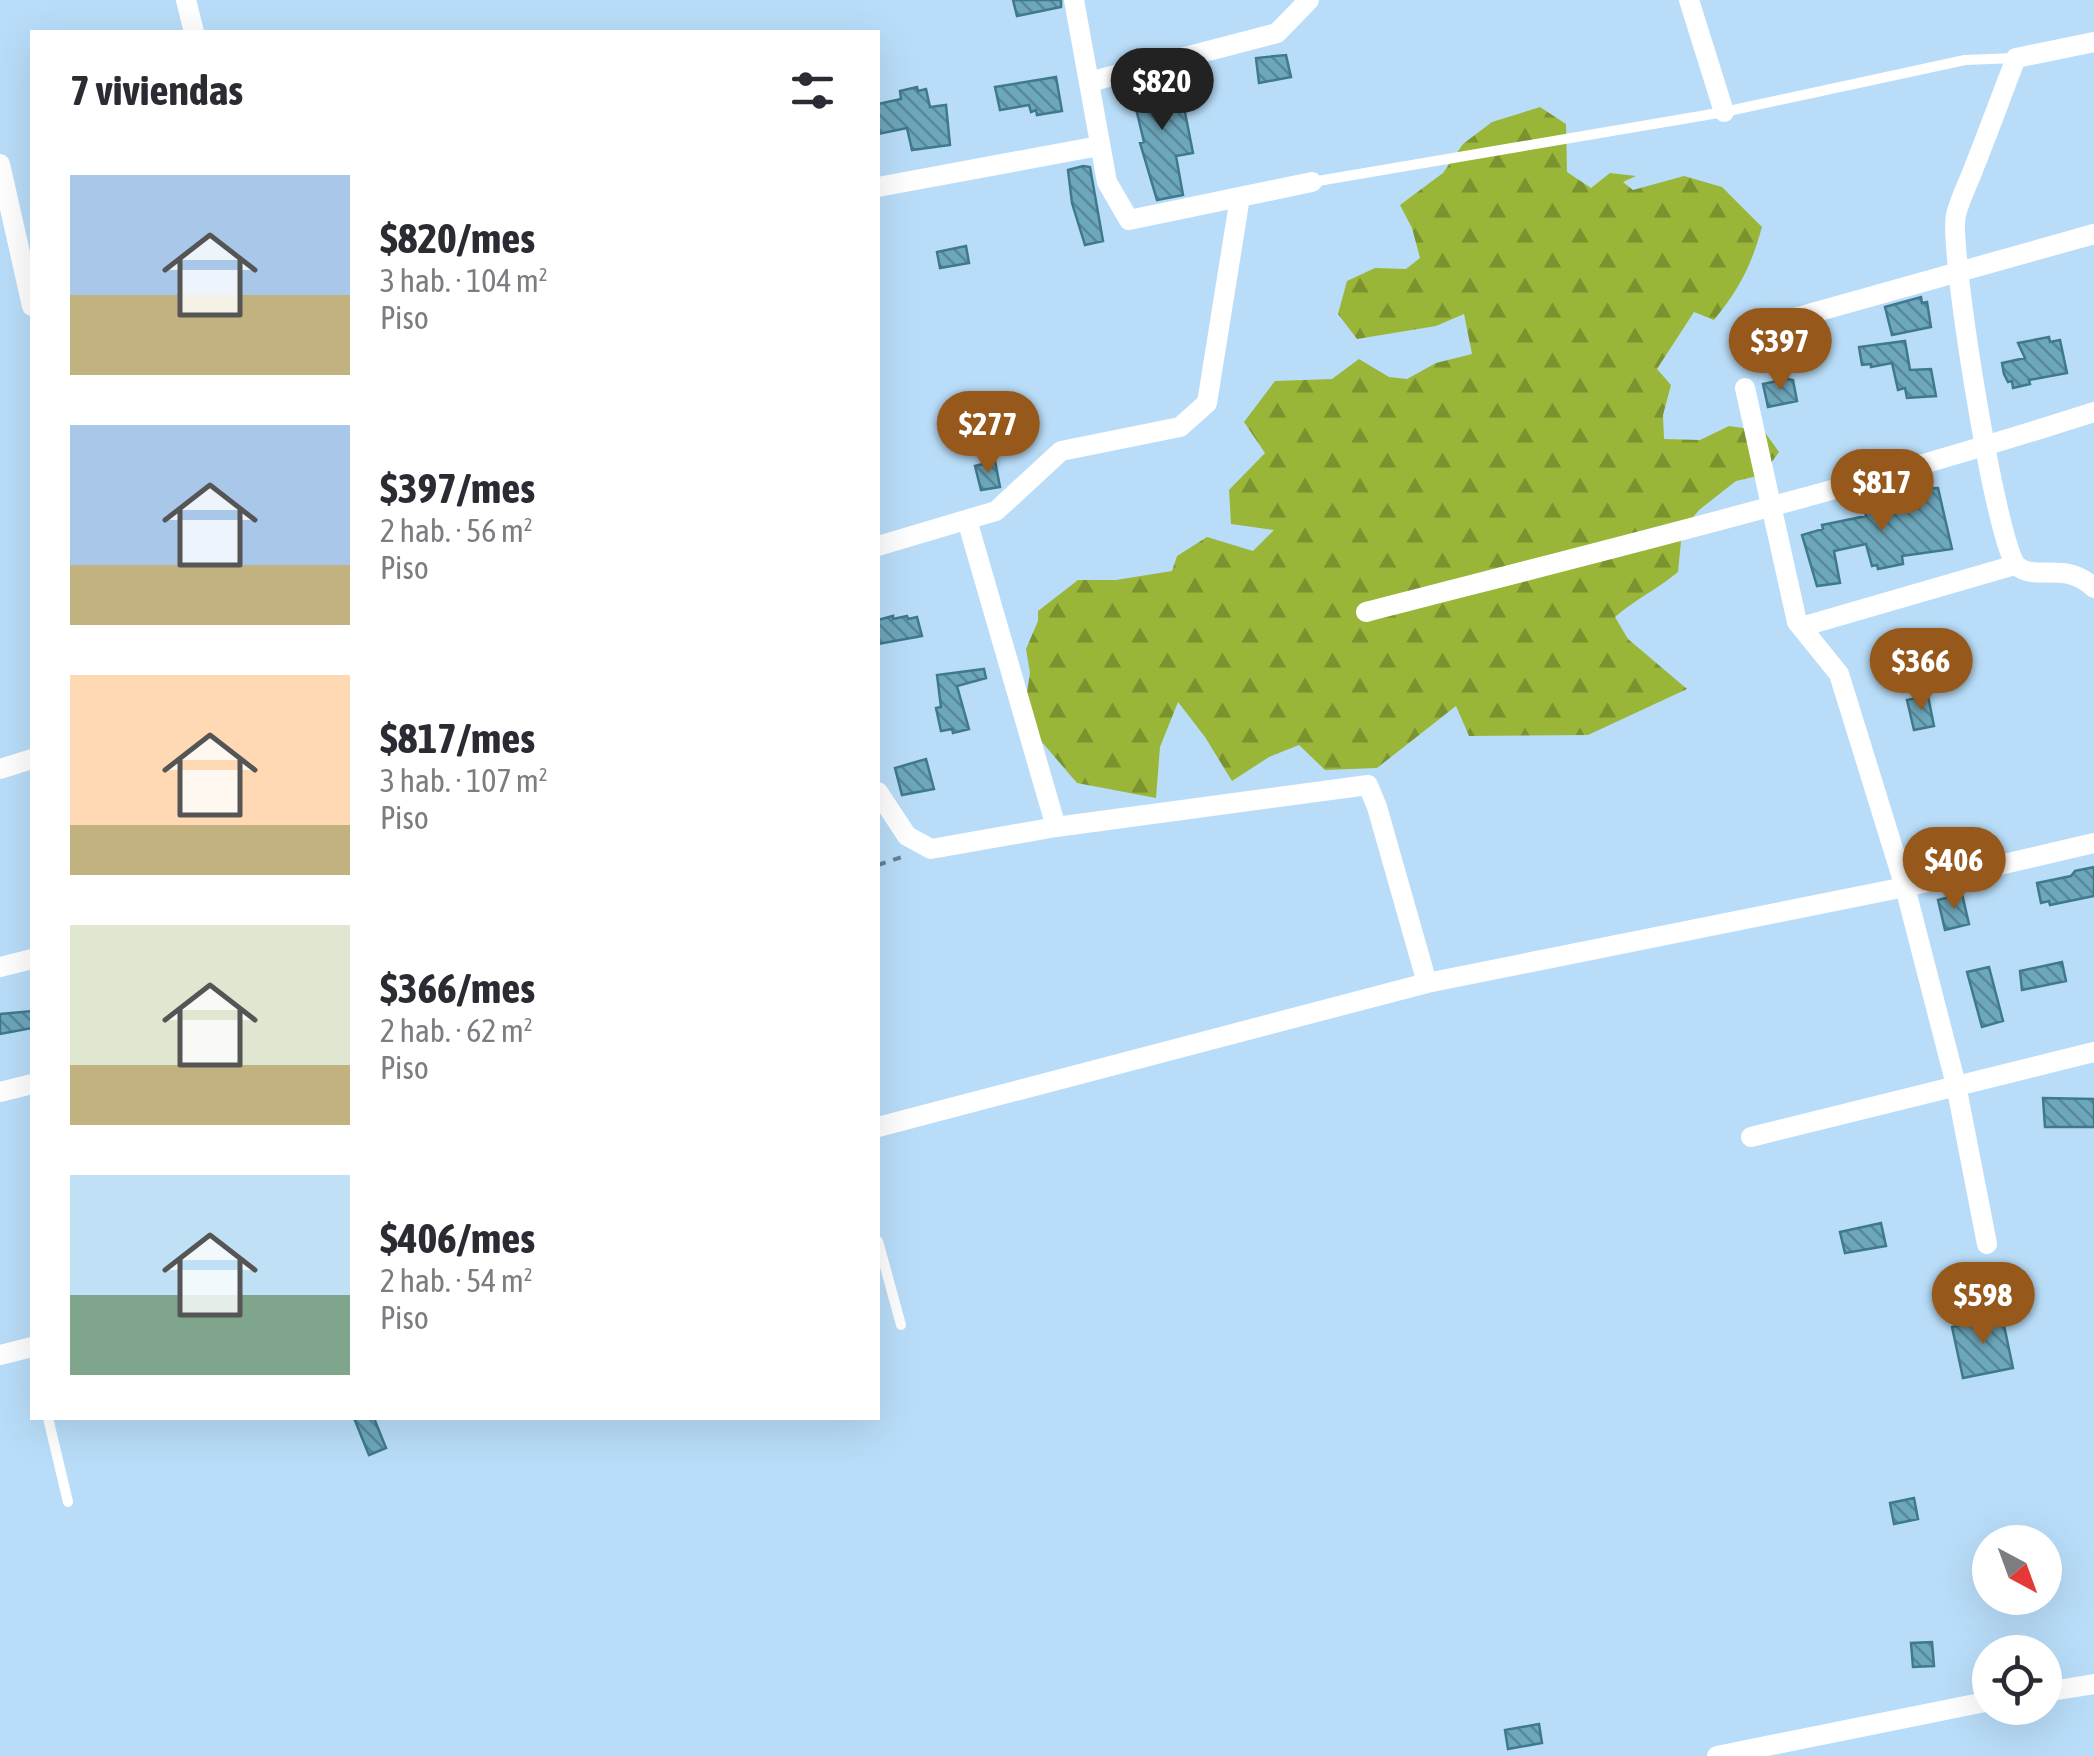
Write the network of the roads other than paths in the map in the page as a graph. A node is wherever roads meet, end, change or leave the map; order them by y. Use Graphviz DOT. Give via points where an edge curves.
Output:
graph roads {
  1 [pos="186,0"];
  2 [pos="1074,0"];
  3 [pos="1310,0"];
  4 [pos="1689,0"];
  5 [pos="194,30"];
  6 [pos="2094,42"];
  7 [pos="2016,58"];
  8 [pos="1089,82"];
  9 [pos="1724,112"];
  10 [pos="1099,146"];
  11 [pos="0,164"];
  12 [pos="1312,182"];
  13 [pos="880,187"];
  14 [pos="1240,197"];
  15 [pos="2094,234"];
  16 [pos="1960,272"];
  17 [pos="30,297"];
  18 [pos="1741,332"];
  19 [pos="1744,388"];
  20 [pos="2094,412"];
  21 [pos="1984,448"];
  22 [pos="1771,506"];
  23 [pos="966,520"];
  24 [pos="880,545"];
  25 [pos="2015,565"];
  26 [pos="2094,585"];
  27 [pos="1366,612"];
  28 [pos="1801,627"];
  29 [pos="30,760"];
  30 [pos="0,769"];
  31 [pos="880,795"];
  32 [pos="1056,827"];
  33 [pos="2094,844"];
  34 [pos="1905,887"];
  35 [pos="30,960"];
  36 [pos="0,967"];
  37 [pos="1428,983"];
  38 [pos="2094,1052"];
  39 [pos="30,1084"];
  40 [pos="1956,1085"];
  41 [pos="0,1092"];
  42 [pos="880,1126"];
  43 [pos="1752,1138"];
  44 [pos="1987,1244"];
  45 [pos="880,1248"];
  46 [pos="902,1325"];
  47 [pos="30,1348"];
  48 [pos="0,1355"];
  49 [pos="48,1420"];
  50 [pos="68,1502"];
  51 [pos="2094,1684"];
  52 [pos="2062,1689"];
  53 [pos="1972,1705"];
  54 [pos="1717,1756"];
  1 -- 5 [label="street"];
  2 -- 8 [label="street"];
  3 -- 8 [label="street" via="1277,33"];
  4 -- 9 [label="street"];
  6 -- 7 [label="street"];
  7 -- 9 [label="lane" via="1965,60"];
  7 -- 16 [label="street" via="1954,219"];
  8 -- 10 [label="street"];
  9 -- 12 [label="lane"];
  10 -- 13 [label="street"];
  10 -- 14 [label="street" via="1106,182 1129,220"];
  11 -- 17 [label="street"];
  12 -- 14 [label="street"];
  14 -- 23 [label="street" via="1207,403 1180,427 1061,451 996,511"];
  15 -- 16 [label="street"];
  16 -- 18 [label="street"];
  16 -- 21 [label="street"];
  19 -- 22 [label="street"];
  20 -- 21 [label="street"];
  21 -- 22 [label="street"];
  21 -- 25 [label="street"];
  22 -- 27 [label="street"];
  22 -- 28 [label="street"];
  23 -- 24 [label="street"];
  23 -- 32 [label="street"];
  25 -- 26 [label="street" via="2028,572 2058,570"];
  25 -- 28 [label="street"];
  28 -- 34 [label="street" via="1839,674"];
  29 -- 30 [label="street"];
  31 -- 32 [label="street" via="907,836 931,850"];
  32 -- 37 [label="street" via="1368,785"];
  33 -- 34 [label="street"];
  34 -- 37 [label="street"];
  34 -- 40 [label="street"];
  35 -- 36 [label="street"];
  37 -- 42 [label="street"];
  38 -- 40 [label="street"];
  39 -- 41 [label="street"];
  40 -- 43 [label="street"];
  40 -- 44 [label="street"];
  45 -- 46 [label="lane"];
  47 -- 48 [label="street"];
  49 -- 50 [label="lane"];
  51 -- 52 [label="street"];
  53 -- 54 [label="street"];
}
